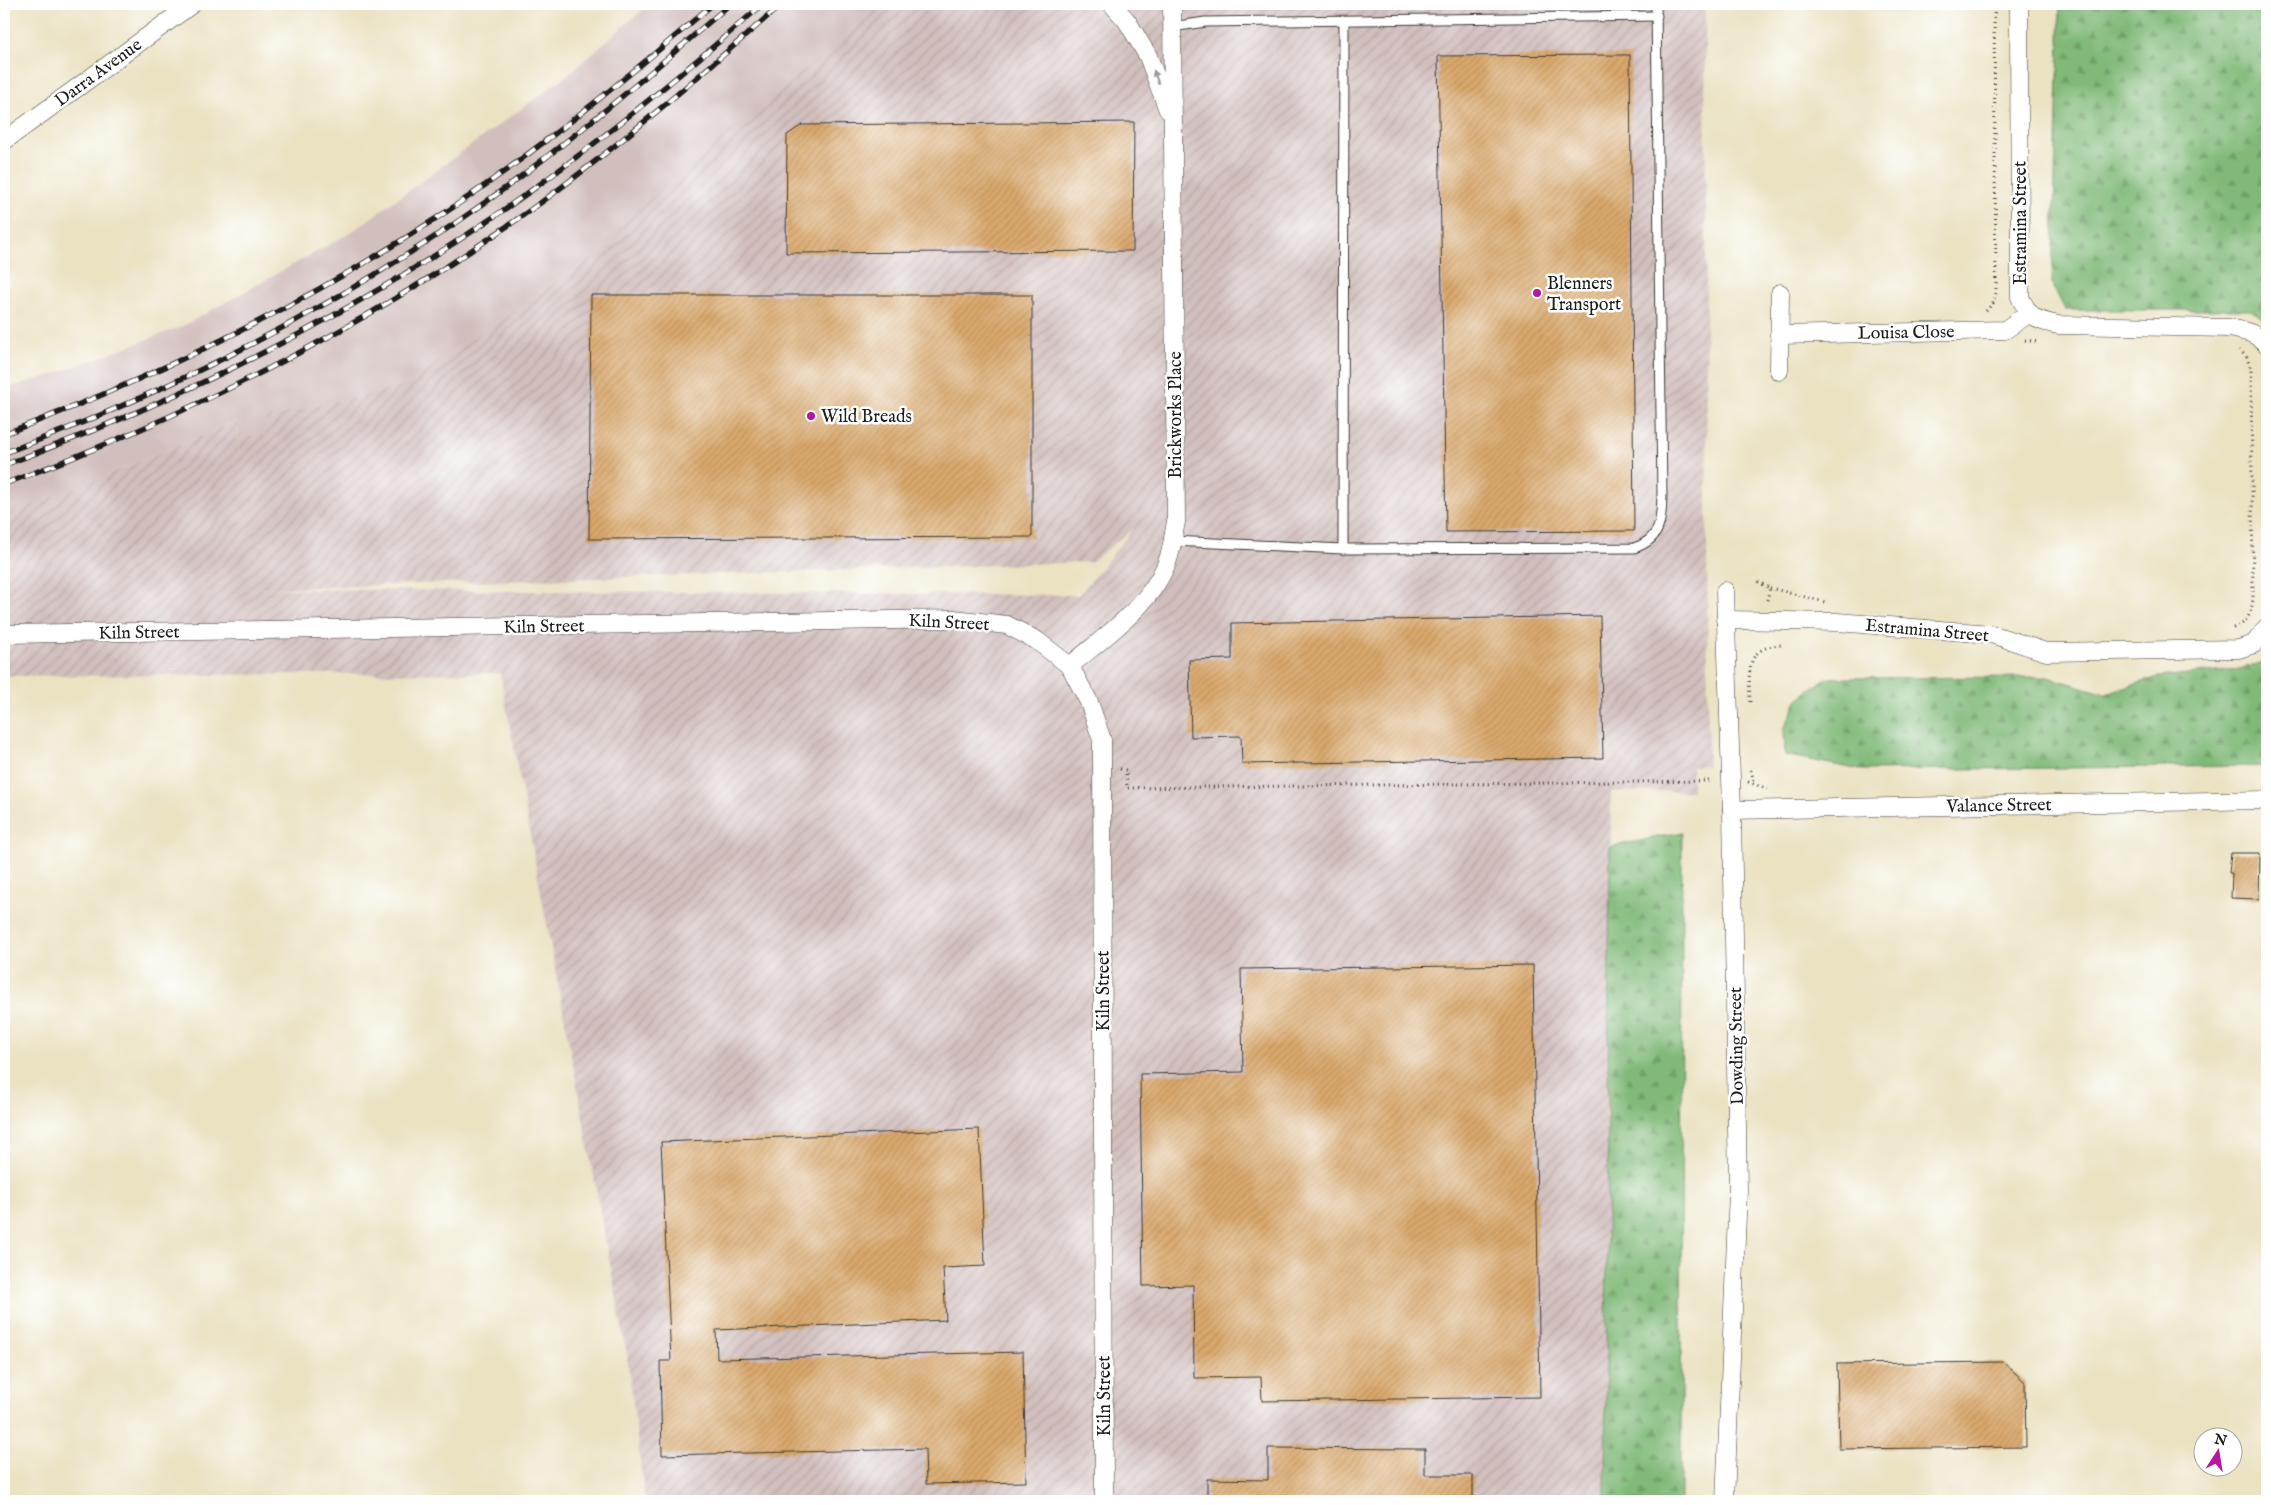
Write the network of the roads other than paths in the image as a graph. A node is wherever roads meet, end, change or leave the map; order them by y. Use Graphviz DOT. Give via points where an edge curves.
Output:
graph roads {
  1 [pos="192,4"];
  2 [pos="1112,4"];
  3 [pos="1172,4"];
  4 [pos="1656,4"];
  5 [pos="2020,4"];
  6 [pos="1657,16"];
  7 [pos="1344,21"];
  8 [pos="1172,27"];
  9 [pos="1173,122"];
  10 [pos="4,141"];
  11 [pos="1780,293"];
  12 [pos="2028,314"];
  13 [pos="1779,335"];
  14 [pos="2267,345"];
  15 [pos="1779,371"];
  16 [pos="1172,541"];
  17 [pos="1343,550"];
  18 [pos="1725,591"];
  19 [pos="1725,620"];
  20 [pos="2267,627"];
  21 [pos="4,634"];
  22 [pos="1070,666"];
  23 [pos="2267,800"];
  24 [pos="1732,810"];
  25 [pos="1104,1501"];
  26 [pos="1725,1501"];
  1 -- 10 [label="street, Darra Avenue"];
  9 -- 2 [label="street, Brickworks Place, one-way" via="1148,56 1127,21"];
  3 -- 8 [label="street, Brickworks Place"];
  4 -- 6 [label="lane"];
  5 -- 12 [label="street, Estramina Street" via="2020,297"];
  6 -- 7 [label="lane"];
  6 -- 17 [label="lane" via="1662,496 1656,535 1648,544 1634,548"];
  7 -- 8 [label="lane" via="1205,22"];
  7 -- 17 [label="lane"];
  8 -- 9 [label="street, Brickworks Place"];
  9 -- 16 [label="street, Brickworks Place" via="1176,522"];
  11 -- 13 [label="street"];
  12 -- 13 [label="street, Louisa Close" via="2005,330"];
  12 -- 14 [label="street" via="2058,325 2230,328 2248,331"];
  13 -- 15 [label="street"];
  16 -- 17 [label="lane"];
  16 -- 22 [label="street, Brickworks Place" via="1161,575 1141,603"];
  18 -- 19 [label="street, Dowding Street"];
  19 -- 20 [label="street, Estramina Street" via="1837,622 1991,634 2046,652 2239,649 2254,644"];
  19 -- 24 [label="street, Dowding Street"];
  21 -- 22 [label="street, Kiln Street" via="954,619 1007,625 1036,640"];
  22 -- 25 [label="street, Kiln Street" via="1090,702 1102,740"];
  23 -- 24 [label="street, Valance Street"];
  24 -- 26 [label="street, Dowding Street" via="1738,1191"];
}
